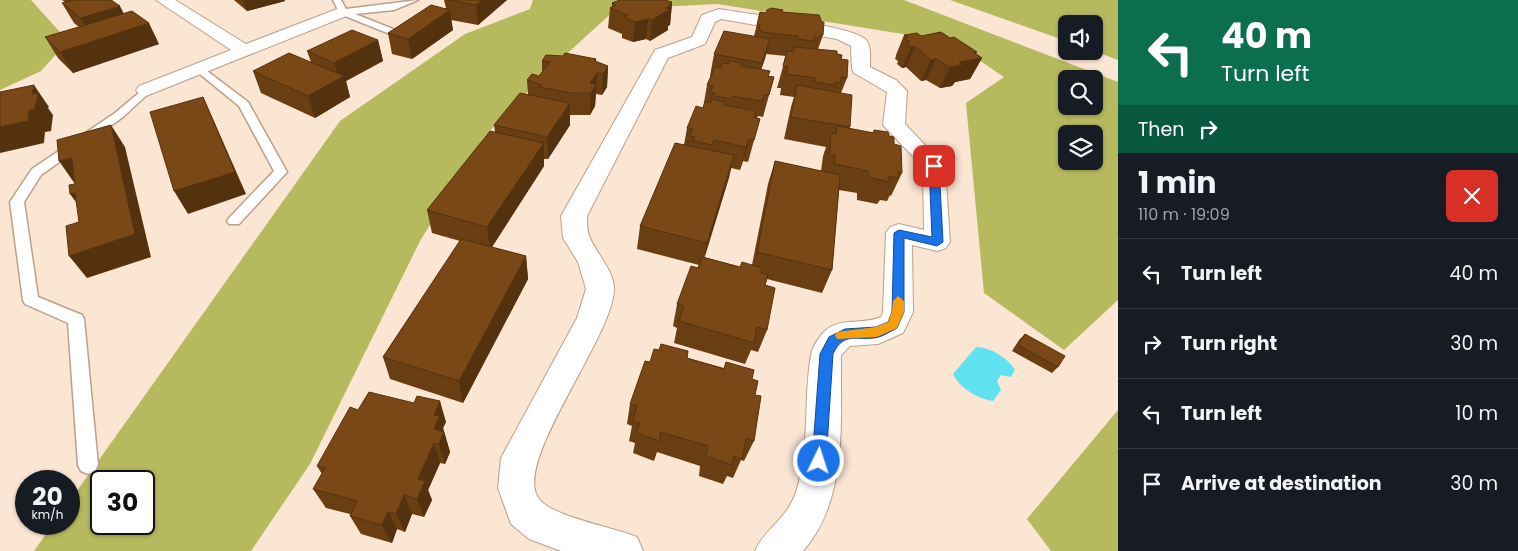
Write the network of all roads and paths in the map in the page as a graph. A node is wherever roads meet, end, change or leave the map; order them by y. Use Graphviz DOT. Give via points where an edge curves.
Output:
graph roads {
  1 [pos="164,0"];
  2 [pos="414,0"];
  3 [pos="340,6"];
  4 [pos="390,31"];
  5 [pos="243,50"];
  6 [pos="199,68"];
  7 [pos="146,90"];
  8 [pos="234,221"];
  9 [pos="88,465"];
  10 [pos="579,545"];
  11 [pos="623,551"];
  12 [pos="775,551"];
  1 -- 5 [label="street"];
  2 -- 3 [label="lane" via="394,7"];
  3 -- 4 [label="lane"];
  3 -- 5 [label="street"];
  5 -- 6 [label="street"];
  6 -- 7 [label="street"];
  6 -- 8 [label="lane" via="244,104 281,172"];
  7 -- 9 [label="lane" via="119,115 36,172 17,202 31,300 76,319"];
  10 -- 11 [label="street"];
  10 -- 12 [label="street" via="542,526 524,510 516,488 519,458 591,319 600,289 592,262 576,238 574,216 661,54 699,40 708,19 720,14 841,35 858,42 861,69 897,91 894,125 934,166 937,242 899,233 898,312 893,325 877,332 845,334 833,340 826,354 818,479 807,513"];
}
